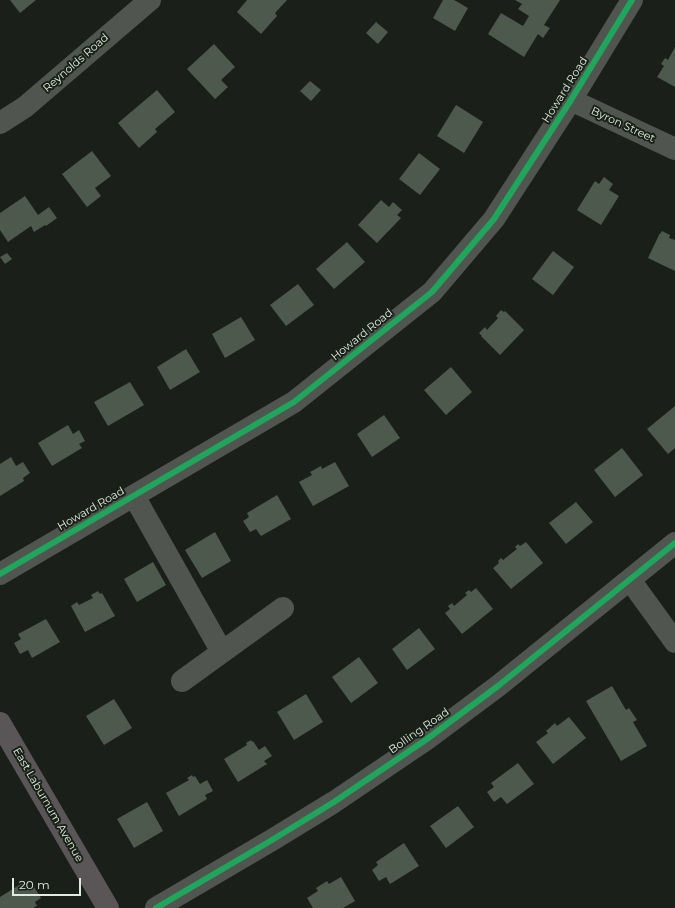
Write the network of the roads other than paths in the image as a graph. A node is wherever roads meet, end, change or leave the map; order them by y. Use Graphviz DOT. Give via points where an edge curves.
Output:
graph roads {
  1 [pos="150,0"];
  2 [pos="632,0"];
  3 [pos="571,100"];
  4 [pos="0,123"];
  5 [pos="675,149"];
  6 [pos="134,496"];
  7 [pos="675,543"];
  8 [pos="0,574"];
  9 [pos="630,580"];
  10 [pos="283,608"];
  11 [pos="675,642"];
  12 [pos="222,652"];
  13 [pos="182,681"];
  14 [pos="0,723"];
  15 [pos="108,908"];
  16 [pos="156,908"];
  1 -- 4 [label="street, Reynolds Road" via="25,107"];
  2 -- 3 [label="street, Howard Road"];
  3 -- 5 [label="street, Byron Street"];
  3 -- 6 [label="street, Howard Road" via="494,219 432,292 294,402"];
  6 -- 8 [label="street, Howard Road"];
  6 -- 12 [label="street"];
  7 -- 9 [label="street, Bolling Road"];
  9 -- 11 [label="street"];
  9 -- 16 [label="street, Bolling Road" via="498,686 427,739 334,802"];
  10 -- 12 [label="street"];
  12 -- 13 [label="street"];
  14 -- 15 [label="main road, East Laburnum Avenue"];
}
